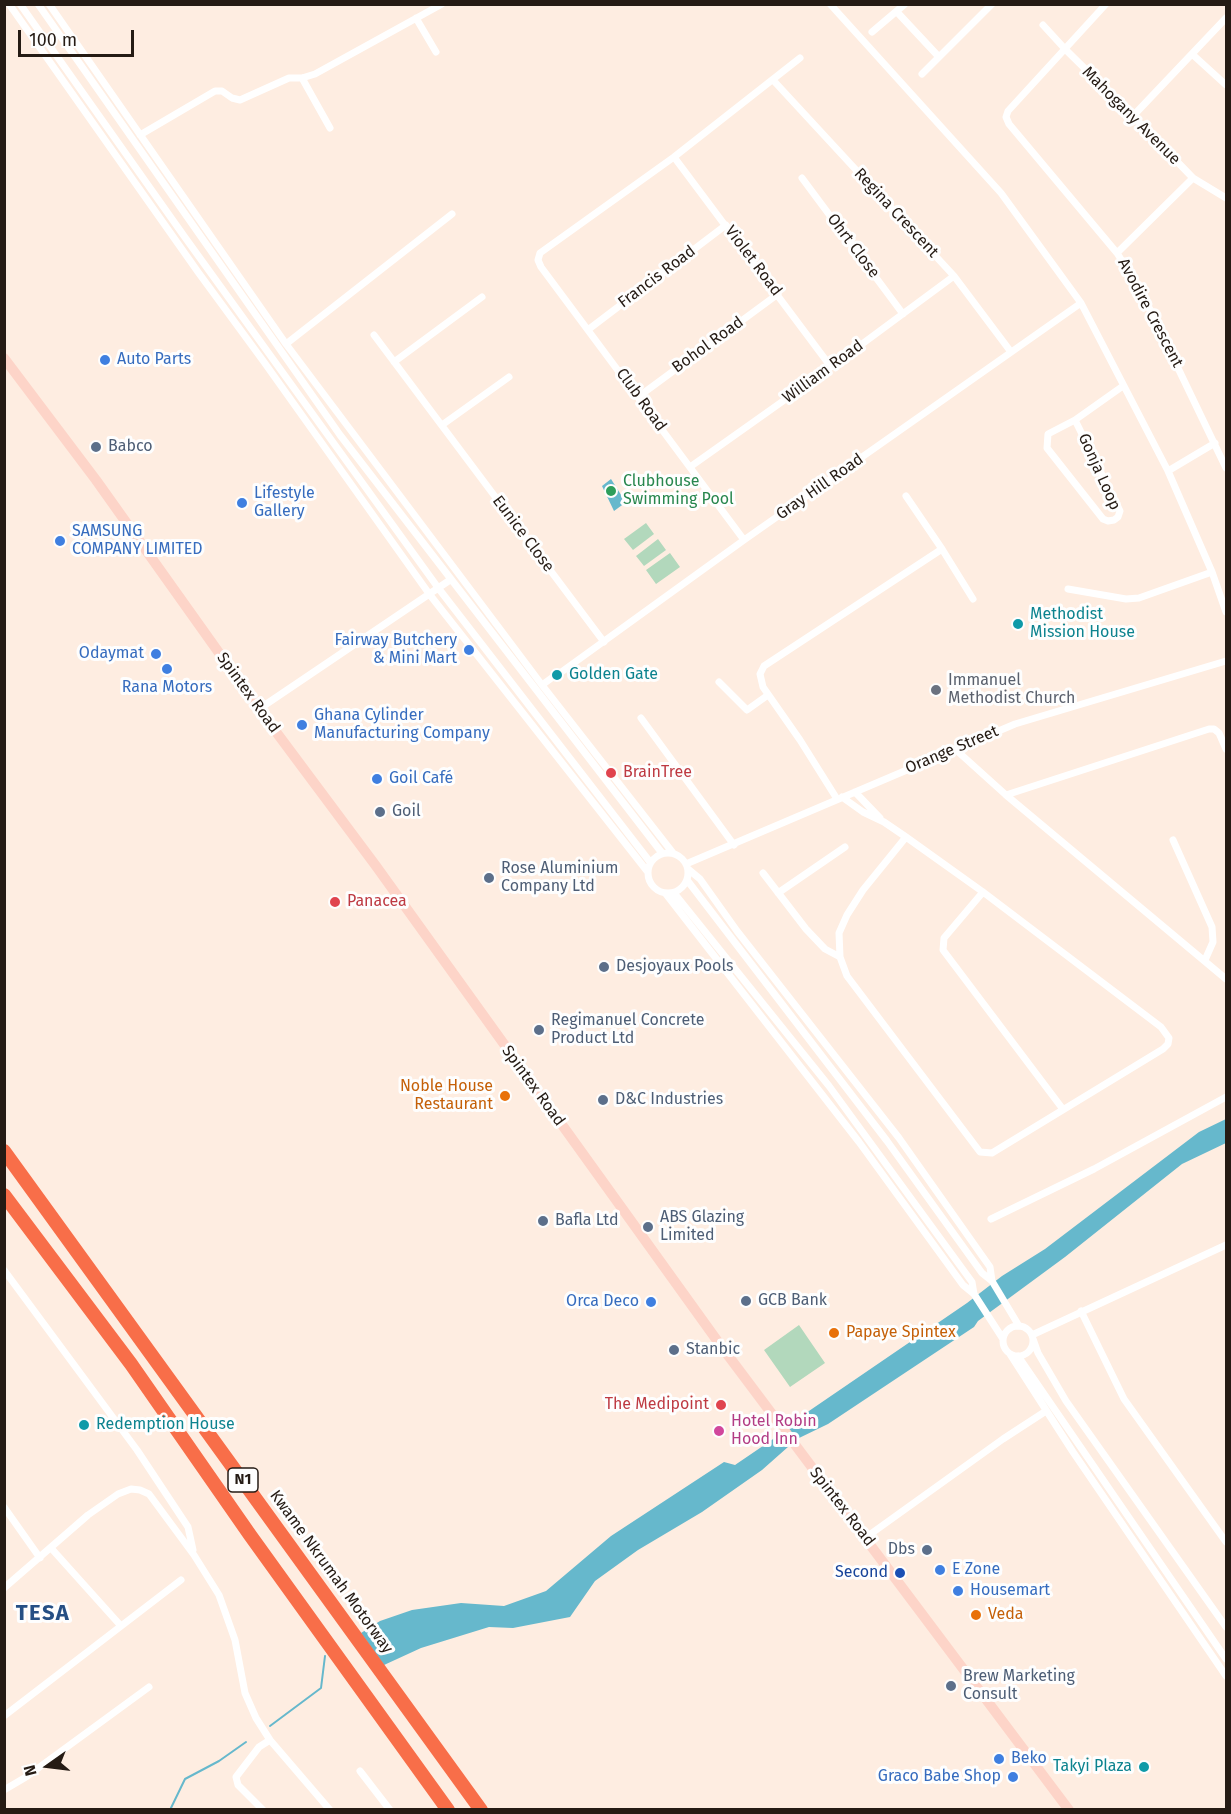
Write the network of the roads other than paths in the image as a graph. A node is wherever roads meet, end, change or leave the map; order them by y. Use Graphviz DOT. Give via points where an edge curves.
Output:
graph roads {
  1 [pos="9,4"];
  2 [pos="20,4"];
  3 [pos="38,4"];
  4 [pos="49,4"];
  5 [pos="442,4"];
  6 [pos="830,4"];
  7 [pos="905,4"];
  8 [pos="992,4"];
  9 [pos="1106,4"];
  10 [pos="897,12"];
  11 [pos="416,18"];
  12 [pos="1227,18"];
  13 [pos="1043,25"];
  14 [pos="872,32"];
  15 [pos="1065,49"];
  16 [pos="436,52"];
  17 [pos="1192,54"];
  18 [pos="939,57"];
  19 [pos="800,58"];
  20 [pos="922,74"];
  21 [pos="302,78"];
  22 [pos="773,80"];
  23 [pos="1227,85"];
  24 [pos="1133,116"];
  25 [pos="330,128"];
  26 [pos="140,135"];
  27 [pos="674,157"];
  28 [pos="802,178"];
  29 [pos="1193,178"];
  30 [pos="1227,198"];
  31 [pos="452,214"];
  32 [pos="726,225"];
  33 [pos="1118,253"];
  34 [pos="954,276"];
  35 [pos="778,294"];
  36 [pos="482,297"];
  37 [pos="1081,303"];
  38 [pos="903,314"];
  39 [pos="589,329"];
  40 [pos="374,335"];
  41 [pos="286,344"];
  42 [pos="1011,352"];
  43 [pos="4,358"];
  44 [pos="394,362"];
  45 [pos="831,367"];
  46 [pos="509,377"];
  47 [pos="1123,386"];
  48 [pos="638,397"];
  49 [pos="1075,420"];
  50 [pos="442,425"];
  51 [pos="1215,443"];
  52 [pos="690,467"];
  53 [pos="1227,468"];
  54 [pos="1168,471"];
  55 [pos="906,496"];
  56 [pos="744,540"];
  57 [pos="942,549"];
  58 [pos="1212,572"];
  59 [pos="450,580"];
  60 [pos="439,589"];
  61 [pos="1068,589"];
  62 [pos="430,595"];
  63 [pos="974,599"];
  64 [pos="1227,612"];
  65 [pos="604,642"];
  66 [pos="1227,661"];
  67 [pos="718,682"];
  68 [pos="542,685"];
  69 [pos="768,695"];
  70 [pos="259,709"];
  71 [pos="641,718"];
  72 [pos="955,749"];
  73 [pos="1227,749"];
  74 [pos="855,792"];
  75 [pos="1006,795"];
  76 [pos="839,798"];
  77 [pos="884,822"];
  78 [pos="906,837"];
  79 [pos="1173,840"];
  80 [pos="734,845"];
  81 [pos="844,848"];
  82 [pos="662,853"];
  83 [pos="673,853"];
  84 [pos="650,862"];
  85 [pos="687,867"];
  86 [pos="647,871"];
  87 [pos="763,873"];
  88 [pos="687,880"];
  89 [pos="983,892"];
  90 [pos="670,893"];
  91 [pos="778,893"];
  92 [pos="840,957"];
  93 [pos="1205,960"];
  94 [pos="1227,980"];
  95 [pos="1227,1097"];
  96 [pos="1062,1108"];
  97 [pos="4,1151"];
  98 [pos="4,1195"];
  99 [pos="991,1219"];
  100 [pos="1227,1245"];
  101 [pos="4,1270"];
  102 [pos="992,1281"];
  103 [pos="1081,1311"];
  104 [pos="1019,1326"];
  105 [pos="1033,1337"];
  106 [pos="1003,1339"];
  107 [pos="1010,1354"];
  108 [pos="1018,1356"];
  109 [pos="1046,1411"];
  110 [pos="4,1508"];
  111 [pos="865,1538"];
  112 [pos="1227,1542"];
  113 [pos="51,1548"];
  114 [pos="194,1555"];
  115 [pos="39,1558"];
  116 [pos="181,1580"];
  117 [pos="4,1588"];
  118 [pos="120,1626"];
  119 [pos="1227,1627"];
  120 [pos="1227,1659"];
  121 [pos="1227,1676"];
  122 [pos="149,1687"];
  123 [pos="4,1716"];
  124 [pos="270,1740"];
  125 [pos="360,1772"];
  126 [pos="4,1790"];
  127 [pos="263,1809"];
  128 [pos="330,1809"];
  129 [pos="390,1809"];
  130 [pos="448,1809"];
  131 [pos="481,1809"];
  132 [pos="1069,1809"];
  1 -- 62 [label="street"];
  2 -- 60 [label="street"];
  3 -- 59 [label="street" via="340,435"];
  4 -- 26 [label="street"];
  5 -- 11 [label="street"];
  6 -- 37 [label="street" via="1001,193"];
  7 -- 10 [label="street"];
  8 -- 18 [label="street"];
  9 -- 15 [label="street"];
  10 -- 14 [label="street"];
  10 -- 18 [label="street"];
  11 -- 16 [label="street"];
  11 -- 21 [label="street"];
  12 -- 17 [label="street"];
  13 -- 15 [label="street, Mahogany Avenue"];
  15 -- 24 [label="street, Mahogany Avenue"];
  15 -- 33 [label="street, Avodire Crescent" via="1006,117"];
  17 -- 23 [label="street"];
  17 -- 24 [label="street"];
  18 -- 20 [label="street"];
  19 -- 22 [label="street"];
  21 -- 25 [label="street"];
  21 -- 26 [label="street" via="289,78 240,100 215,91"];
  22 -- 27 [label="street"];
  22 -- 34 [label="street, Regina Crescent"];
  24 -- 29 [label="street, Mahogany Avenue"];
  26 -- 41 [label="street"];
  27 -- 32 [label="street, Violet Road"];
  27 -- 39 [label="street, Club Road" via="540,253 541,267"];
  28 -- 38 [label="street, Ohrt Close"];
  29 -- 30 [label="street, Mahogany Avenue"];
  29 -- 33 [label="street"];
  31 -- 41 [label="street"];
  32 -- 35 [label="street, Violet Road"];
  32 -- 39 [label="street, Francis Road"];
  33 -- 51 [label="street, Avodire Crescent" via="1141,291"];
  34 -- 38 [label="street, William Road"];
  34 -- 42 [label="street, Regina Crescent"];
  35 -- 45 [label="street, Violet Road"];
  35 -- 48 [label="street, Bohol Road"];
  36 -- 44 [label="street"];
  37 -- 42 [label="street, Gray Hill Road"];
  37 -- 47 [label="street"];
  38 -- 45 [label="street, William Road"];
  39 -- 48 [label="street, Club Road"];
  40 -- 44 [label="street, Eunice Close"];
  41 -- 68 [label="street"];
  42 -- 56 [label="street, Gray Hill Road"];
  43 -- 70 [label="main road, Spintex Road"];
  44 -- 50 [label="street, Eunice Close"];
  45 -- 52 [label="street, William Road"];
  46 -- 50 [label="street"];
  47 -- 49 [label="street, Gonja Loop"];
  47 -- 54 [label="street"];
  48 -- 52 [label="street, Club Road"];
  49 -- 49 [label="street, Gonja Loop" via="1120,511 1114,520 1103,519 1047,448 1047,434"];
  50 -- 65 [label="street, Eunice Close"];
  51 -- 53 [label="street, Avodire Crescent"];
  51 -- 54 [label="street"];
  52 -- 56 [label="street, Club Road"];
  54 -- 58 [label="street"];
  55 -- 57 [label="street"];
  56 -- 65 [label="street, Gray Hill Road"];
  57 -- 63 [label="street"];
  57 -- 69 [label="street" via="764,666 760,674"];
  58 -- 61 [label="street" via="1139,598"];
  58 -- 64 [label="street"];
  59 -- 60 [label="street"];
  59 -- 82 [label="street"];
  60 -- 62 [label="street"];
  60 -- 84 [label="street"];
  62 -- 70 [label="street"];
  62 -- 86 [label="street"];
  65 -- 68 [label="street, Gray Hill Road"];
  66 -- 72 [label="street, Orange Street" via="1015,724"];
  67 -- 69 [label="street" via="747,710"];
  68 -- 83 [label="street"];
  69 -- 76 [label="street"];
  70 -- 111 [label="main road, Spintex Road"];
  71 -- 80 [label="street"];
  72 -- 74 [label="street, Orange Street"];
  72 -- 75 [label="street"];
  73 -- 75 [label="street" via="1219,733 1209,729"];
  74 -- 76 [label="street, Orange Street"];
  74 -- 77 [label="street"];
  75 -- 93 [label="street"];
  76 -- 77 [label="street"];
  76 -- 80 [label="street, Orange Street"];
  77 -- 78 [label="street"];
  78 -- 89 [label="street"];
  78 -- 92 [label="street" via="847,915 839,933"];
  79 -- 93 [label="street" via="1212,927 1213,942"];
  80 -- 85 [label="street, Orange Street"];
  81 -- 91 [label="street"];
  82 -- 83 [label="street"];
  82 -- 84 [label="street"];
  83 -- 85 [label="street"];
  84 -- 86 [label="street"];
  85 -- 88 [label="street"];
  85 -- 102 [label="street" via="899,1138 990,1267"];
  86 -- 90 [label="street" via="657,891"];
  87 -- 91 [label="street"];
  88 -- 90 [label="street" via="682,888"];
  88 -- 102 [label="street" via="887,1141 982,1274"];
  89 -- 96 [label="street" via="944,938 943,950"];
  89 -- 96 [label="street" via="1161,1027 1169,1038 1162,1049"];
  90 -- 106 [label="street" via="963,1286 974,1294"];
  91 -- 92 [label="street" via="825,949"];
  92 -- 96 [label="street" via="848,976 980,1152 992,1153"];
  93 -- 94 [label="street"];
  95 -- 99 [label="street"];
  97 -- 131 [label="highway, Kwame Nkrumah Motorway / N1"];
  98 -- 130 [label="highway, N1" via="131,1364 237,1518"];
  100 -- 103 [label="street"];
  101 -- 114 [label="street" via="137,1450 188,1527"];
  102 -- 104 [label="street"];
  103 -- 105 [label="street"];
  103 -- 112 [label="street" via="1124,1399"];
  104 -- 105 [label="street" via="1027,1328"];
  104 -- 106 [label="street" via="1010,1328"];
  105 -- 108 [label="street" via="1031,1349"];
  105 -- 119 [label="street" via="1066,1401"];
  106 -- 107 [label="street"];
  107 -- 108 [label="street"];
  107 -- 109 [label="street"];
  108 -- 120 [label="street"];
  109 -- 111 [label="street"];
  109 -- 121 [label="street"];
  110 -- 115 [label="street"];
  111 -- 132 [label="main road, Spintex Road"];
  113 -- 114 [label="street" via="88,1515 131,1489 149,1494"];
  113 -- 115 [label="street"];
  113 -- 118 [label="street"];
  114 -- 124 [label="street" via="219,1595 236,1640 245,1693"];
  115 -- 117 [label="street"];
  116 -- 118 [label="street"];
  118 -- 123 [label="street"];
  122 -- 126 [label="street"];
  124 -- 127 [label="street" via="236,1777 238,1785"];
  124 -- 128 [label="street"];
  125 -- 129 [label="street"];
}
